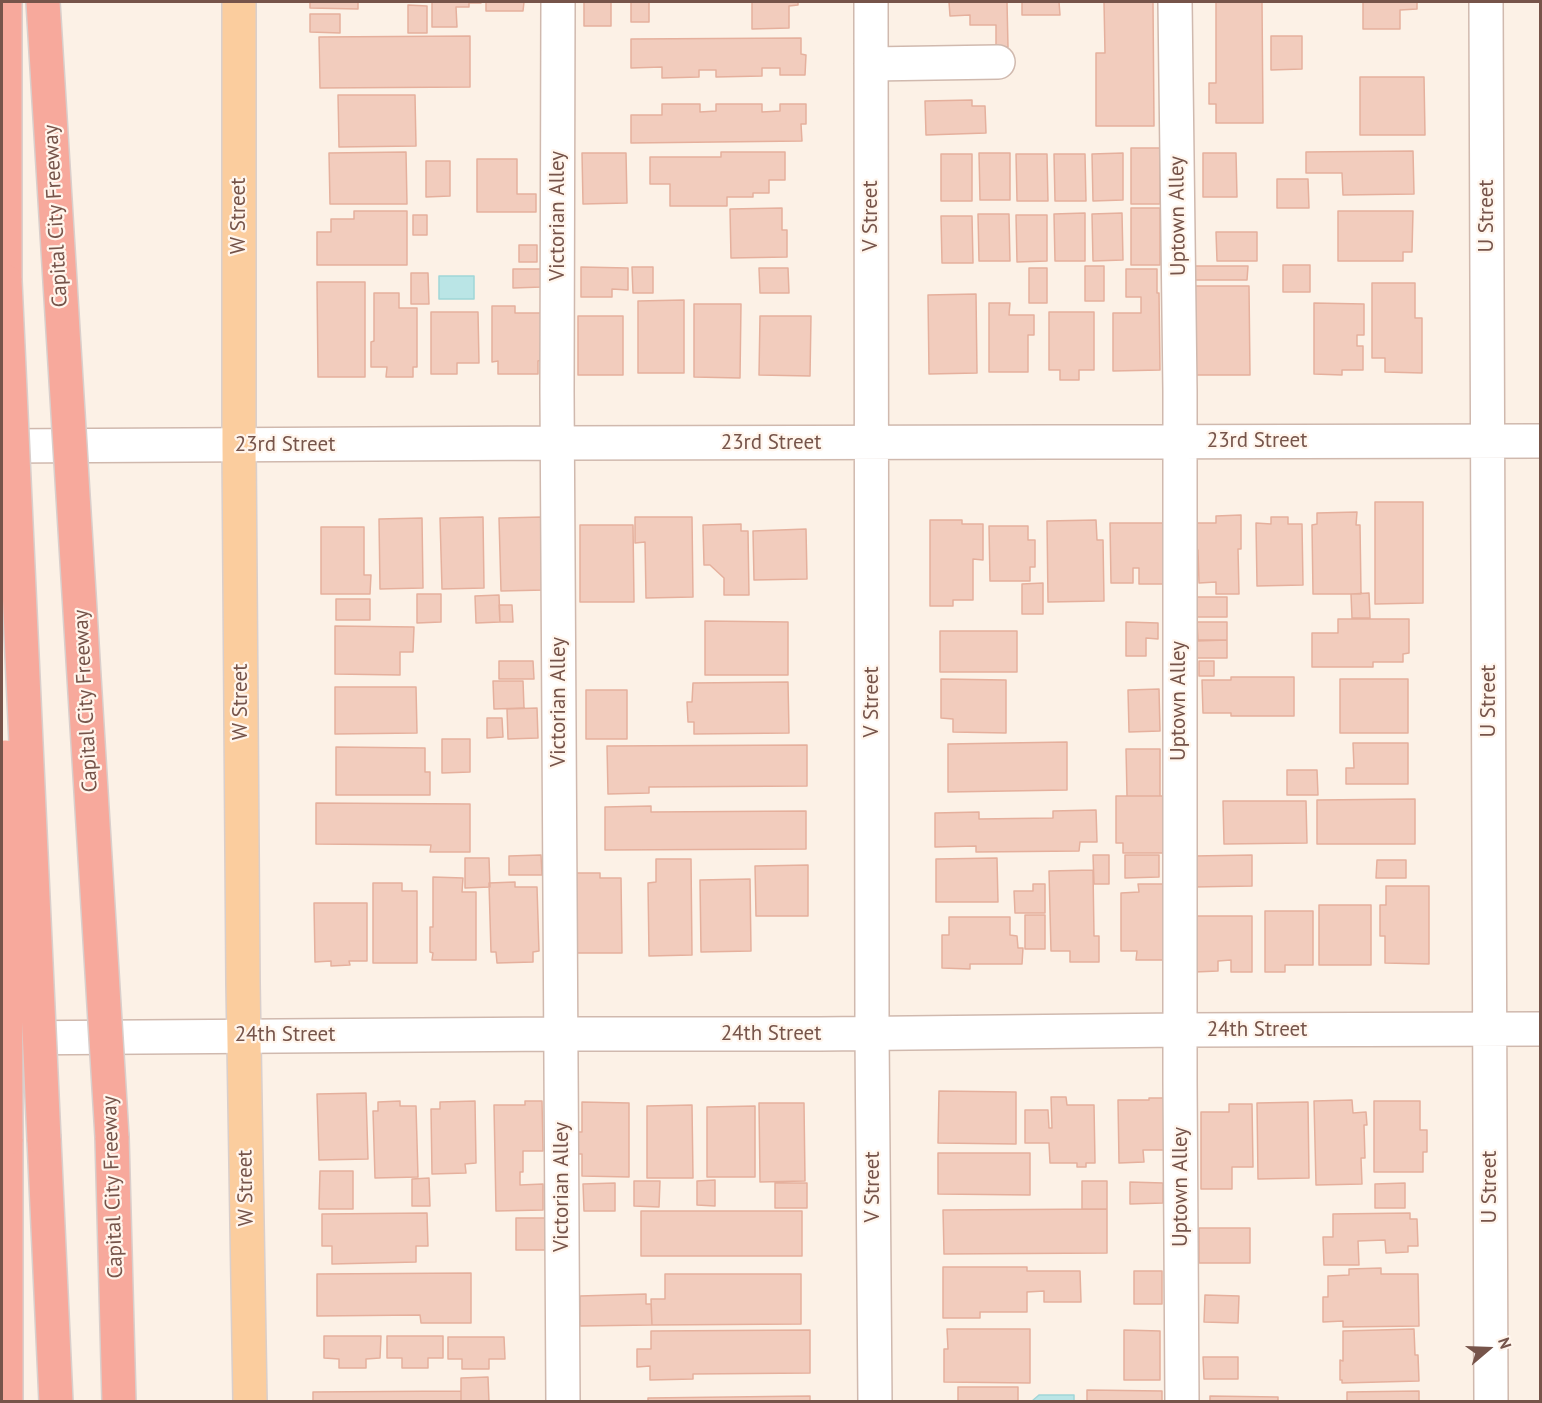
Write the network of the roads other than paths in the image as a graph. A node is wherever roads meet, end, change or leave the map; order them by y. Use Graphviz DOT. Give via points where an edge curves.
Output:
graph roads {
  1 [pos="5,2"];
  2 [pos="43,2"];
  3 [pos="239,2"];
  4 [pos="558,2"];
  5 [pos="871,2"];
  6 [pos="1175,2"];
  7 [pos="1486,2"];
  8 [pos="998,62"];
  9 [pos="871,64"];
  10 [pos="5,281"];
  11 [pos="1179,441"];
  12 [pos="1488,441"];
  13 [pos="1540,441"];
  14 [pos="871,442"];
  15 [pos="558,443"];
  16 [pos="239,445"];
  17 [pos="2,446"];
  18 [pos="1490,1029"];
  19 [pos="1540,1029"];
  20 [pos="1180,1030"];
  21 [pos="560,1034"];
  22 [pos="872,1034"];
  23 [pos="243,1035"];
  24 [pos="2,1038"];
  25 [pos="6,1401"];
  26 [pos="56,1401"];
  27 [pos="119,1401"];
  28 [pos="250,1401"];
  29 [pos="563,1401"];
  30 [pos="875,1401"];
  31 [pos="1182,1401"];
  32 [pos="1491,1401"];
  1 -- 10 [label="highway"];
  2 -- 27 [label="highway, Capital City Freeway, bridge" via="112,1137"];
  3 -- 16 [label="main road, W Street"];
  4 -- 15 [label="street, Victorian Alley"];
  5 -- 9 [label="street, V Street"];
  6 -- 11 [label="street, Uptown Alley"];
  7 -- 12 [label="street, U Street"];
  8 -- 9 [label="street"];
  9 -- 14 [label="street, V Street"];
  10 -- 25 [label="highway, bridge"];
  10 -- 26 [label="highway, bridge"];
  11 -- 12 [label="street, 23rd Street"];
  11 -- 14 [label="street, 23rd Street"];
  11 -- 20 [label="street, Uptown Alley"];
  12 -- 13 [label="street, 23rd Street"];
  12 -- 18 [label="street, U Street"];
  14 -- 15 [label="street, 23rd Street"];
  14 -- 22 [label="street, V Street"];
  15 -- 16 [label="street, 23rd Street"];
  15 -- 21 [label="street, Victorian Alley"];
  16 -- 17 [label="street, 23rd Street"];
  16 -- 23 [label="main road, W Street"];
  18 -- 19 [label="street, 24th Street"];
  18 -- 20 [label="street, 24th Street"];
  18 -- 32 [label="street, U Street"];
  20 -- 22 [label="street, 24th Street"];
  20 -- 31 [label="street, Uptown Alley"];
  21 -- 22 [label="street, 24th Street"];
  21 -- 23 [label="street, 24th Street"];
  21 -- 29 [label="street, Victorian Alley"];
  22 -- 30 [label="street, V Street"];
  23 -- 24 [label="street, 24th Street"];
  23 -- 28 [label="main road, W Street"];
}
